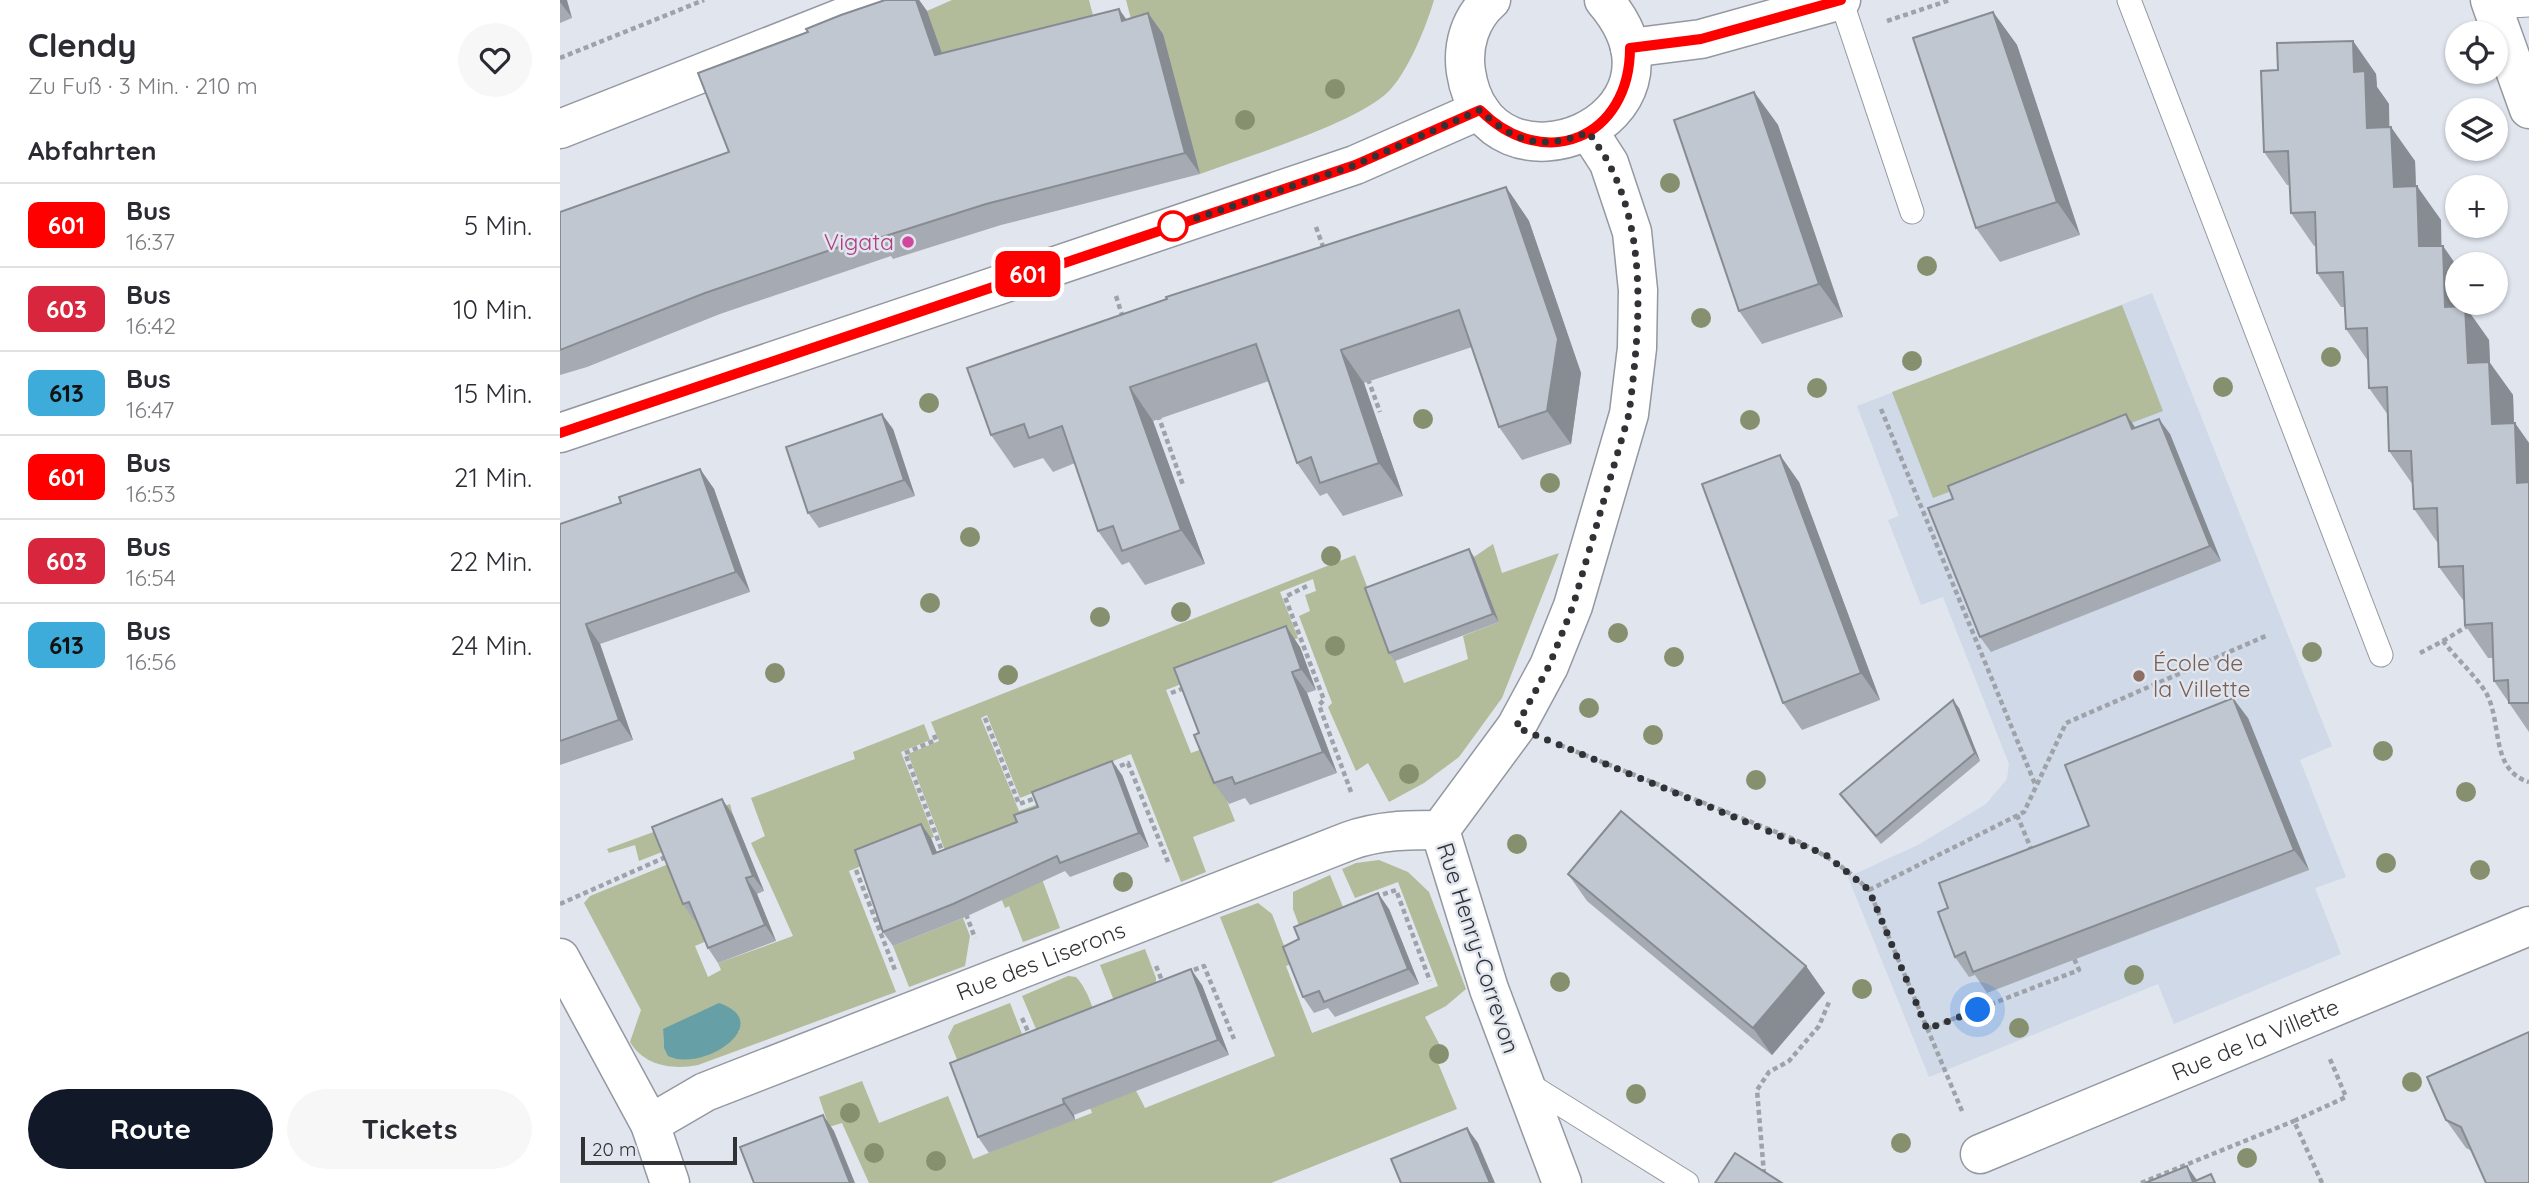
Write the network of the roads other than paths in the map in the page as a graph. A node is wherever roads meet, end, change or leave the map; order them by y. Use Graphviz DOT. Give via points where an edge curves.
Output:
graph roads {
  1 [pos="887,0"];
  2 [pos="1604,0"];
  3 [pos="1841,0"];
  4 [pos="2129,0"];
  5 [pos="1485,2"];
  6 [pos="2504,4"];
  7 [pos="1630,48"];
  8 [pos="2529,109"];
  9 [pos="1480,110"];
  10 [pos="560,129"];
  11 [pos="1589,132"];
  12 [pos="1912,212"];
  13 [pos="560,433"];
  14 [pos="2381,655"];
  15 [pos="1440,830"];
  16 [pos="2529,926"];
  17 [pos="560,958"];
  18 [pos="1522,1081"];
  19 [pos="650,1124"];
  20 [pos="1980,1154"];
  21 [pos="670,1183"];
  22 [pos="1562,1183"];
  23 [pos="1687,1183"];
  1 -- 10 [label="street"];
  2 -- 7 [label="street" via="1620,18"];
  3 -- 7 [label="street" via="1701,39"];
  3 -- 12 [label="lane"];
  4 -- 14 [label="lane"];
  5 -- 9 [label="street" via="1469,30 1464,57 1468,85"];
  6 -- 8 [label="street"];
  7 -- 11 [label="street" via="1630,72 1622,97 1608,117"];
  9 -- 11 [label="street" via="1498,127 1542,143 1566,141"];
  9 -- 13 [label="street" via="1355,165"];
  11 -- 15 [label="street, Rue Henry-Correvon" via="1609,163 1632,232 1638,290 1629,414 1573,606 1549,666 1516,727"];
  15 -- 18 [label="street, Rue Henry-Correvon"];
  15 -- 19 [label="street, Rue des Liserons" via="1366,835 705,1092"];
  16 -- 20 [label="street, Rue de la Villette"];
  17 -- 19 [label="street"];
  18 -- 22 [label="street, Rue Henry-Correvon"];
  18 -- 23 [label="lane"];
  19 -- 21 [label="street"];
}
